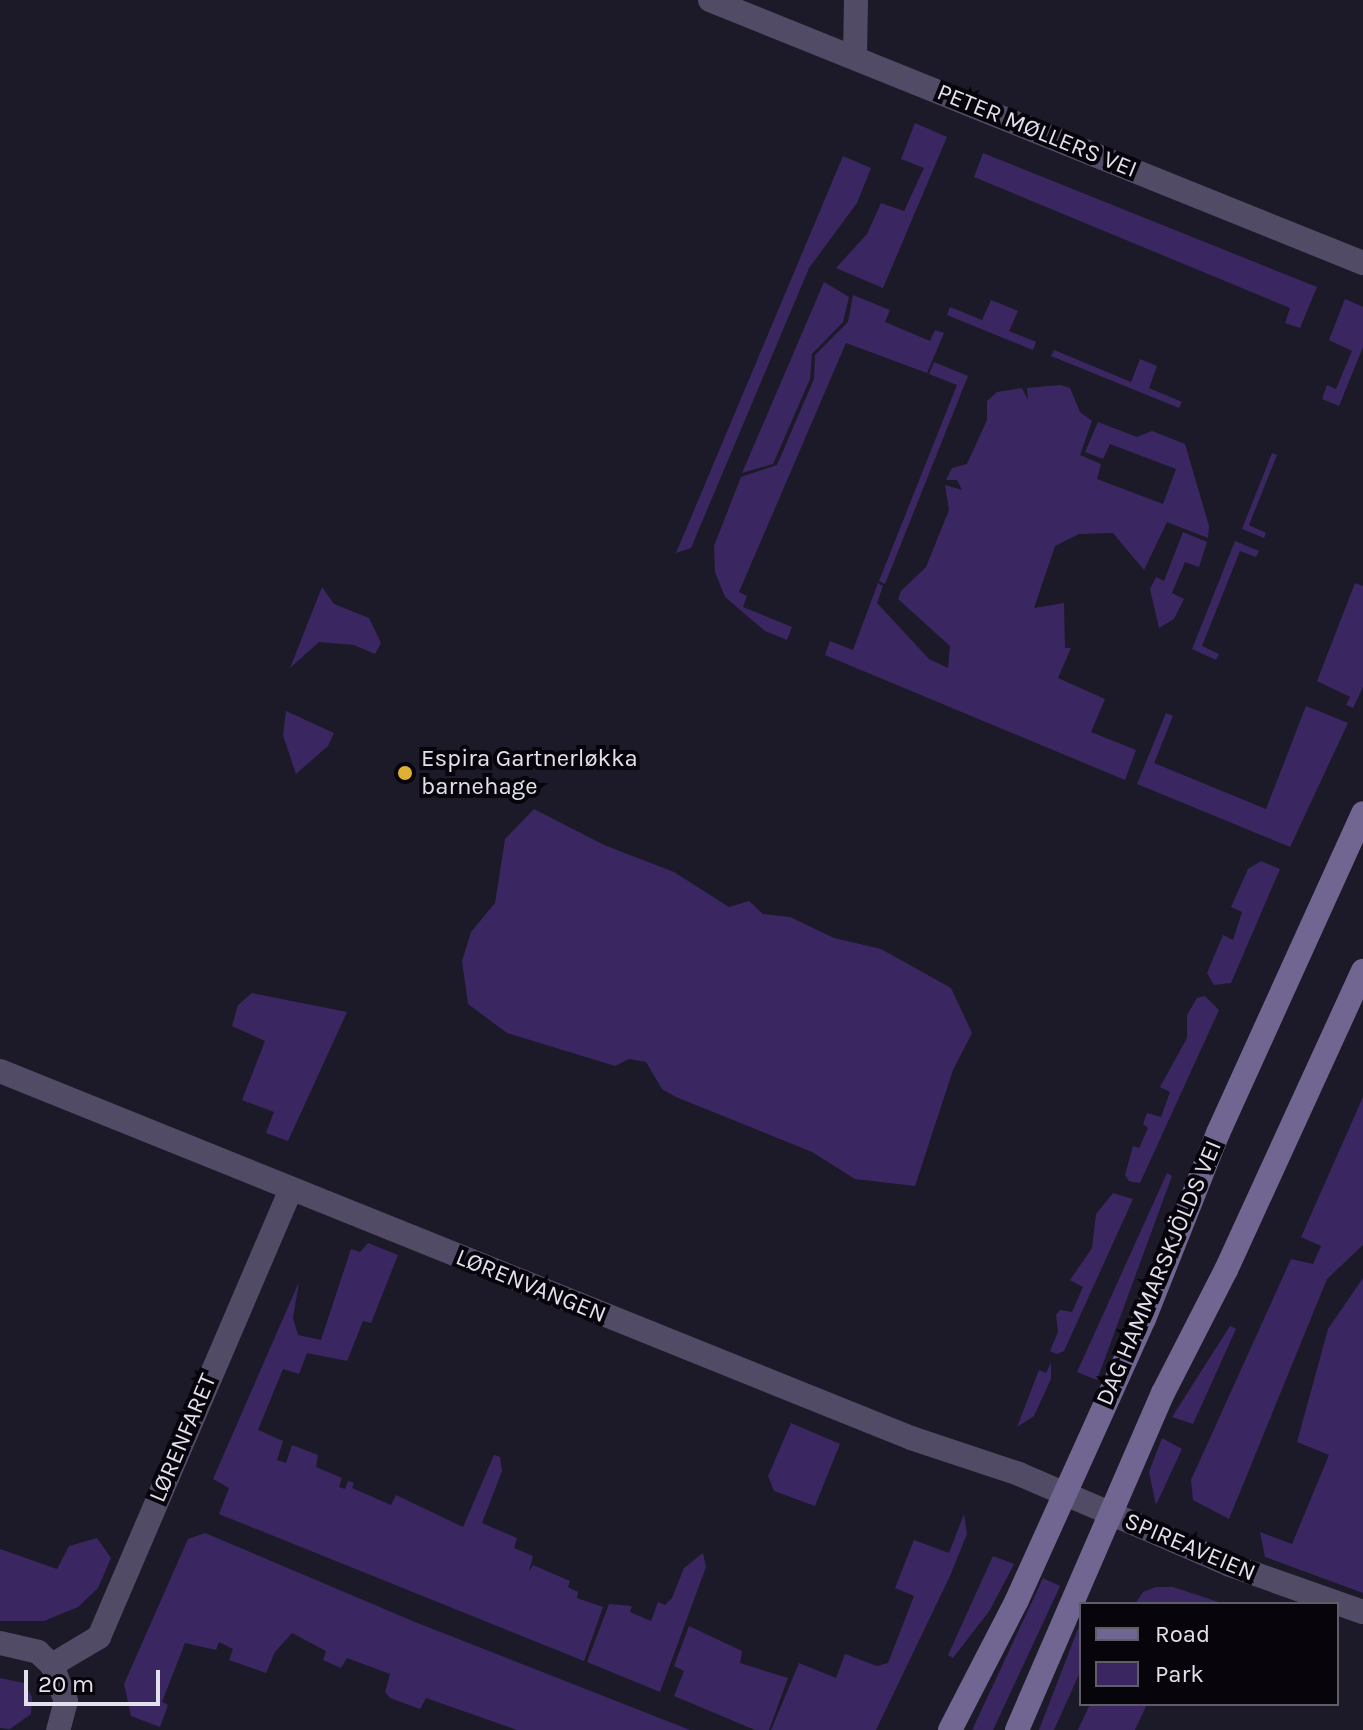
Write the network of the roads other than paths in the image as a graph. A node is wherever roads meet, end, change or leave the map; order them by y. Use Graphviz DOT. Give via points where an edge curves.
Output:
graph roads {
  1 [pos="710,0"];
  2 [pos="856,0"];
  3 [pos="855,57"];
  4 [pos="1363,263"];
  5 [pos="1363,813"];
  6 [pos="1363,971"];
  7 [pos="0,1071"];
  8 [pos="291,1189"];
  9 [pos="1064,1493"];
  10 [pos="1110,1513"];
  11 [pos="1333,1602"];
  12 [pos="1339,1604"];
  13 [pos="1363,1612"];
  14 [pos="0,1643"];
  15 [pos="52,1665"];
  16 [pos="69,1727"];
  17 [pos="950,1730"];
  18 [pos="1017,1730"];
  1 -- 3 [label="street, PETER MØLLERS VEI"];
  2 -- 3 [label="street"];
  3 -- 4 [label="street, PETER MØLLERS VEI"];
  5 -- 9 [label="main road, DAG HAMMARSKJÖLDS VEI"];
  6 -- 10 [label="main road, DAG HAMMARSKJÖLDS VEI"];
  7 -- 8 [label="street, LØRENVANGEN"];
  8 -- 9 [label="street, LØRENVANGEN" via="911,1438"];
  8 -- 15 [label="street, LØRENFARET" via="99,1637"];
  9 -- 10 [label="street, SPIREAVEIEN"];
  9 -- 17 [label="main road, DAG HAMMARSKJÖLDS VEI"];
  10 -- 11 [label="street, SPIREAVEIEN"];
  10 -- 18 [label="main road, DAG HAMMARSKJÖLDS VEI"];
  12 -- 13 [label="street, SPIREAVEIEN"];
  14 -- 15 [label="street" via="29,1648"];
  15 -- 16 [label="street" via="62,1682"];
}
